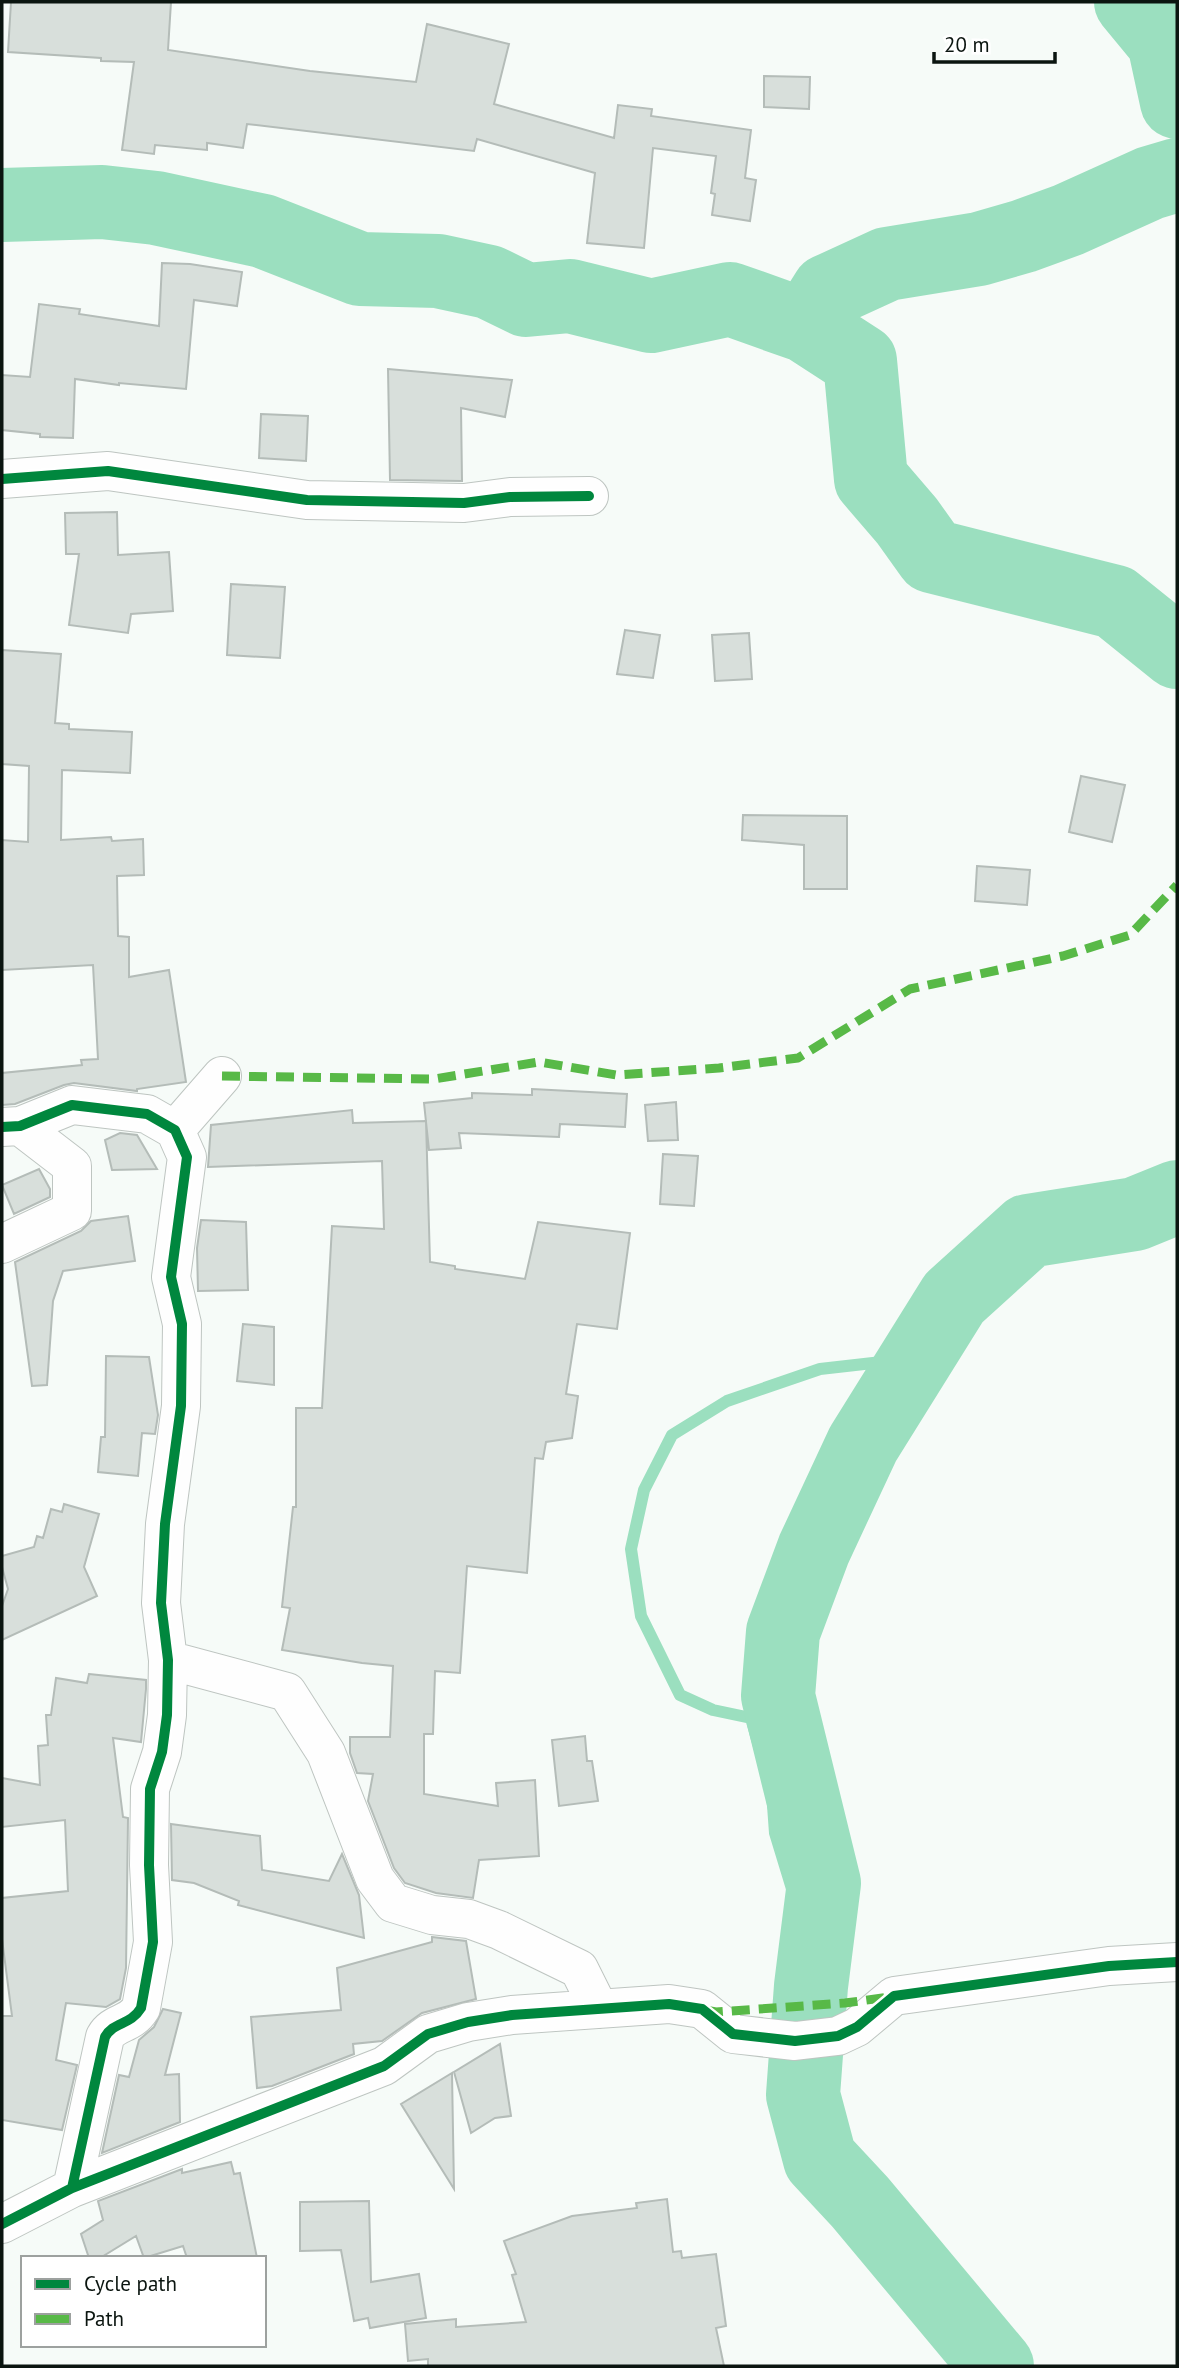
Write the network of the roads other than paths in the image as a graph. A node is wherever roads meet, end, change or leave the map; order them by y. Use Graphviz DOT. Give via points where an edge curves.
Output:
graph roads {
  1 [pos="2,479"];
  2 [pos="589,496"];
  3 [pos="222,1076"];
  4 [pos="11,1127"];
  5 [pos="175,1130"];
  6 [pos="2,1244"];
  7 [pos="168,1660"];
  8 [pos="1177,1962"];
  9 [pos="599,2009"];
  10 [pos="72,2188"];
  11 [pos="2,2224"];
  1 -- 2 [label="street" via="108,471 307,500 464,503"];
  3 -- 5 [label="street"];
  4 -- 5 [label="street" via="72,1105 147,1114"];
  4 -- 6 [label="street" via="72,1166 72,1211"];
  5 -- 7 [label="street" via="187,1157 171,1277 182,1324 181,1406 165,1524 161,1603"];
  7 -- 9 [label="street" via="287,1692 326,1753 375,1879 393,1903 432,1915 469,1919 579,1969"];
  7 -- 10 [label="street" via="162,1752 150,1790 153,1942 141,2008 136,2017 109,2029 105,2037"];
  8 -- 9 [label="street" via="1110,1966 894,1996 838,2036 795,2041 733,2034 702,2009 691,2007"];
  9 -- 10 [label="street" via="512,2015 428,2034 384,2066"];
  10 -- 11 [label="street"];
}
